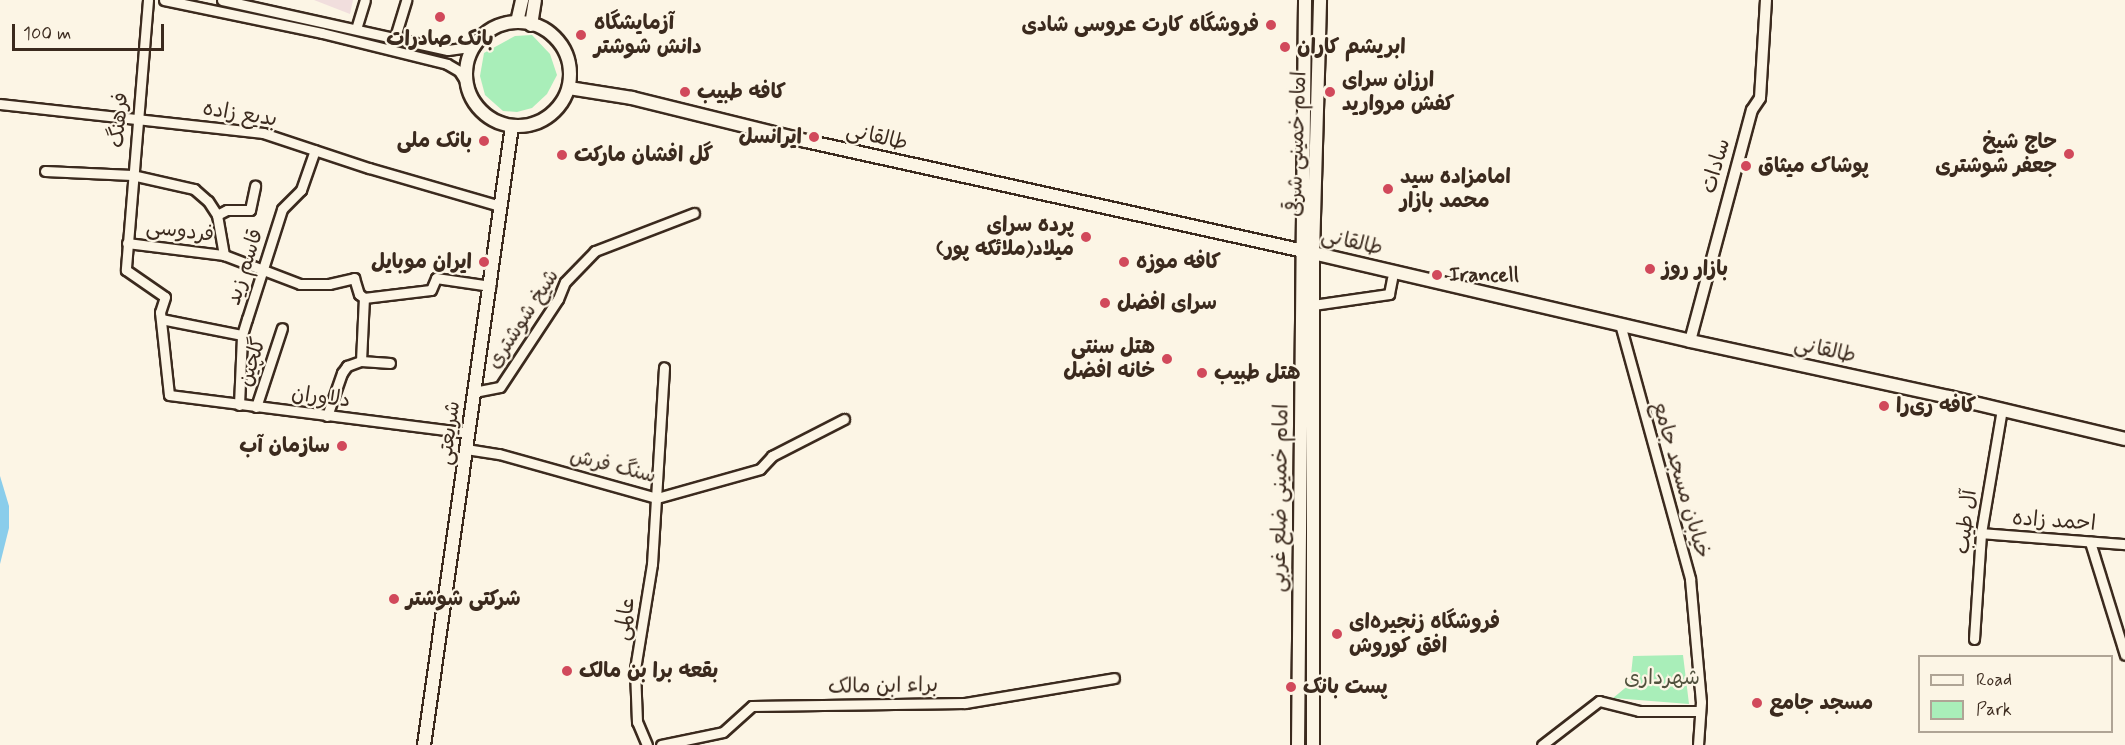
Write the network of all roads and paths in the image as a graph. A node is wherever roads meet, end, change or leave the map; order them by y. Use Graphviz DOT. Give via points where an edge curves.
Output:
graph roads {
  1 [pos="148,0"];
  2 [pos="164,0"];
  3 [pos="222,0"];
  4 [pos="365,0"];
  5 [pos="405,0"];
  6 [pos="522,0"];
  7 [pos="535,0"];
  8 [pos="1305,0"];
  9 [pos="1320,0"];
  10 [pos="1766,0"];
  11 [pos="517,22"];
  12 [pos="531,25"];
  13 [pos="356,29"];
  14 [pos="395,37"];
  15 [pos="475,46"];
  16 [pos="467,84"];
  17 [pos="569,88"];
  18 [pos="0,104"];
  19 [pos="136,118"];
  20 [pos="512,126"];
  21 [pos="315,150"];
  22 [pos="45,171"];
  23 [pos="132,175"];
  24 [pos="255,186"];
  25 [pos="500,206"];
  26 [pos="694,213"];
  27 [pos="217,215"];
  28 [pos="127,243"];
  29 [pos="1307,252"];
  30 [pos="224,255"];
  31 [pos="263,267"];
  32 [pos="1392,278"];
  33 [pos="490,286"];
  34 [pos="364,298"];
  35 [pos="1313,305"];
  36 [pos="161,319"];
  37 [pos="1620,324"];
  38 [pos="282,328"];
  39 [pos="242,335"];
  40 [pos="1690,341"];
  41 [pos="361,361"];
  42 [pos="390,363"];
  43 [pos="664,367"];
  44 [pos="474,392"];
  45 [pos="239,405"];
  46 [pos="256,407"];
  47 [pos="2002,409"];
  48 [pos="327,416"];
  49 [pos="843,419"];
  50 [pos="468,433"];
  51 [pos="2125,439"];
  52 [pos="466,449"];
  53 [pos="657,498"];
  54 [pos="1981,533"];
  55 [pos="2090,542"];
  56 [pos="2125,544"];
  57 [pos="1974,639"];
  58 [pos="2125,655"];
  59 [pos="1114,678"];
  60 [pos="1700,711"];
  61 [pos="424,745"];
  62 [pos="647,745"];
  63 [pos="661,745"];
  64 [pos="1298,745"];
  65 [pos="1313,745"];
  66 [pos="1542,745"];
  67 [pos="1698,745"];
  1 -- 19 [label="street, فرهنگ"];
  2 -- 16 [label="street" via="447,64 459,71"];
  3 -- 13 [label="street"];
  4 -- 13 [label="street"];
  5 -- 14 [label="street"];
  6 -- 11 [label="main road"];
  7 -- 12 [label="main road"];
  8 -- 29 [label="main road, امام خمینی شرقی"];
  9 -- 29 [label="main road, امام خمینی شرقی"];
  10 -- 40 [label="street, سادات" via="1760,98 1752,110"];
  11 -- 12 [label="main road"];
  11 -- 15 [label="main road" via="488,32"];
  12 -- 17 [label="main road" via="541,27 555,38 566,53"];
  13 -- 14 [label="street"];
  14 -- 15 [label="street" via="448,50"];
  15 -- 16 [label="main road" via="468,64"];
  16 -- 20 [label="main road" via="483,112"];
  17 -- 20 [label="main road" via="563,102 547,117 527,126"];
  17 -- 29 [label="main road, طالقانی" via="632,98 806,141"];
  18 -- 19 [label="street, بدیع زاده"];
  19 -- 21 [label="street, بدیع زاده" via="263,133"];
  19 -- 23 [label="street, فرهنگ"];
  20 -- 25 [label="main road, شریعتی"];
  21 -- 25 [label="street, بدیع زاده"];
  21 -- 31 [label="street, قاسم زید" via="301,190 282,209"];
  22 -- 23 [label="street"];
  23 -- 27 [label="street" via="194,189"];
  23 -- 28 [label="street, فرهنگ"];
  24 -- 27 [label="street" via="250,210 227,210"];
  25 -- 33 [label="main road, شریعتی"];
  26 -- 44 [label="street, شیخ شوشتری" via="595,251 565,282 500,387"];
  27 -- 30 [label="street"];
  28 -- 30 [label="street, فردوسی"];
  28 -- 36 [label="street, فرهنگ" via="126,270 165,297"];
  29 -- 35 [label="main road, امام خمینی ضلع غربی"];
  29 -- 37 [label="main road, طالقانی"];
  29 -- 64 [label="main road, امام خمینی ضلع غربی"];
  30 -- 31 [label="street, فردوسی"];
  31 -- 34 [label="street, فردوسی" via="300,284 329,284 354,278"];
  31 -- 39 [label="street, قاسم زید"];
  32 -- 35 [label="street" via="1389,294"];
  33 -- 34 [label="street" via="436,278 431,290"];
  33 -- 44 [label="main road, شریعتی"];
  34 -- 41 [label="street"];
  35 -- 65 [label="main road, امام خمینی ضلع غربی"];
  36 -- 39 [label="street"];
  36 -- 45 [label="street, دلاوران" via="169,395"];
  37 -- 40 [label="main road, طالقانی"];
  37 -- 60 [label="street, خیابان مسجد جامع" via="1690,579"];
  38 -- 46 [label="street, گلچین"];
  39 -- 45 [label="street, قاسم زید"];
  40 -- 47 [label="main road, طالقانی"];
  41 -- 42 [label="street"];
  41 -- 48 [label="street" via="347,366 342,373"];
  43 -- 53 [label="street, عالمی"];
  44 -- 50 [label="main road, شریعتی"];
  45 -- 46 [label="street, دلاوران"];
  46 -- 48 [label="street, دلاوران"];
  47 -- 51 [label="main road, طالقانی"];
  47 -- 54 [label="street, آل طیب"];
  48 -- 50 [label="street, دلاوران"];
  49 -- 53 [label="street, سنگ فرش" via="772,456 760,469"];
  50 -- 52 [label="main road, شریعتی"];
  52 -- 53 [label="street, سنگ فرش" via="499,454"];
  52 -- 61 [label="main road, شریعتی"];
  53 -- 62 [label="street, عالمی" via="652,564 635,669 638,722"];
  54 -- 55 [label="street, احمد زاده"];
  54 -- 57 [label="street, آل طیب"];
  55 -- 56 [label="street, احمد زاده"];
  55 -- 58 [label="street"];
  59 -- 63 [label="street, براء ابن مالک" via="965,703 752,706 723,732"];
  60 -- 66 [label="street" via="1639,711 1599,701"];
  60 -- 67 [label="street"];
}
